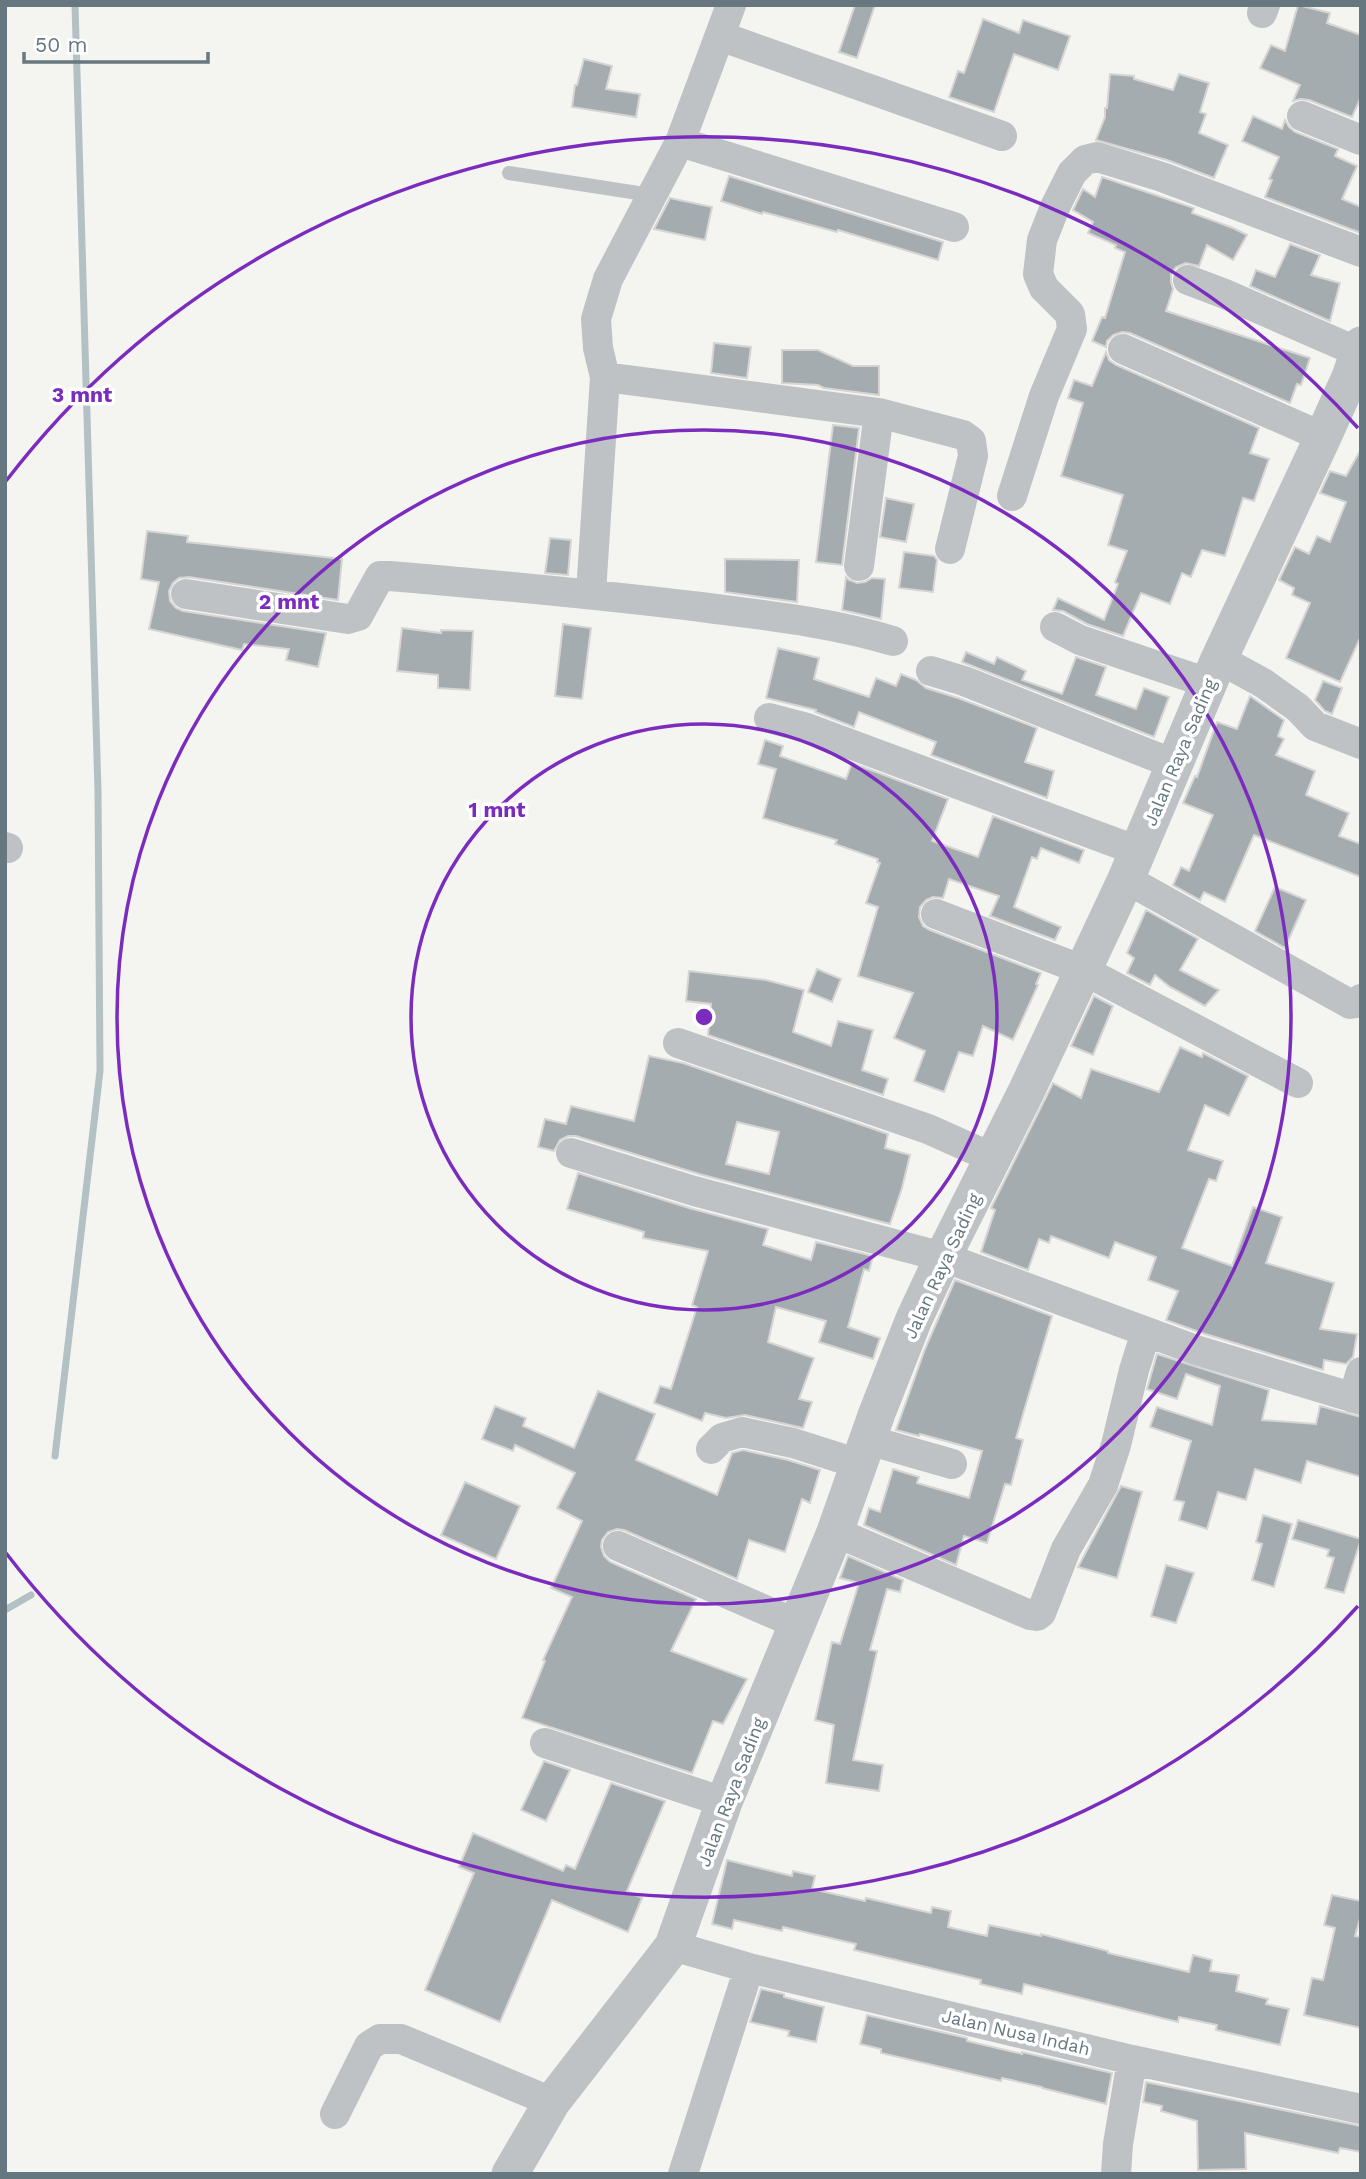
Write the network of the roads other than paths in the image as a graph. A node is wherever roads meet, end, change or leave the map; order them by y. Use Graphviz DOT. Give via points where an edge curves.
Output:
graph roads {
  1 [pos="731,5"];
  2 [pos="720,36"];
  3 [pos="1302,116"];
  4 [pos="1002,136"];
  5 [pos="1361,140"];
  6 [pos="680,142"];
  7 [pos="509,173"];
  8 [pos="651,195"];
  9 [pos="954,227"];
  10 [pos="1361,252"];
  11 [pos="1188,280"];
  12 [pos="1123,349"];
  13 [pos="1357,366"];
  14 [pos="605,377"];
  15 [pos="878,413"];
  16 [pos="1323,437"];
  17 [pos="1012,496"];
  18 [pos="950,549"];
  19 [pos="859,566"];
  20 [pos="591,593"];
  21 [pos="186,594"];
  22 [pos="1055,627"];
  23 [pos="894,641"];
  24 [pos="931,671"];
  25 [pos="1214,671"];
  26 [pos="769,718"];
  27 [pos="1361,744"];
  28 [pos="1174,764"];
  29 [pos="1132,865"];
  30 [pos="936,914"];
  31 [pos="1083,970"];
  32 [pos="1361,999"];
  33 [pos="677,1043"];
  34 [pos="1298,1083"];
  35 [pos="570,1153"];
  36 [pos="993,1158"];
  37 [pos="943,1257"];
  38 [pos="1146,1332"];
  39 [pos="1358,1390"];
  40 [pos="711,1450"];
  41 [pos="863,1452"];
  42 [pos="952,1464"];
  43 [pos="835,1532"];
  44 [pos="618,1546"];
  45 [pos="797,1624"];
  46 [pos="545,1743"];
  47 [pos="724,1802"];
  48 [pos="673,1946"];
  49 [pos="748,1968"];
  50 [pos="1132,2060"];
  51 [pos="552,2102"];
  52 [pos="1361,2109"];
  53 [pos="335,2114"];
  54 [pos="510,2174"];
  55 [pos="683,2174"];
  56 [pos="1116,2174"];
  1 -- 2 [label="street"];
  2 -- 4 [label="street"];
  2 -- 6 [label="street"];
  3 -- 5 [label="street"];
  6 -- 8 [label="street"];
  6 -- 9 [label="street"];
  7 -- 8 [label="lane"];
  8 -- 14 [label="street" via="608,279 596,318"];
  10 -- 17 [label="street" via="1162,177 1097,158 1085,160 1072,173 1042,240 1038,274 1044,288 1070,314 1072,330"];
  11 -- 13 [label="street" via="1225,294"];
  12 -- 16 [label="street"];
  13 -- 16 [label="street, Jalan Raya Sading"];
  14 -- 15 [label="street"];
  14 -- 20 [label="street"];
  15 -- 18 [label="street" via="944,429 971,442 973,456"];
  15 -- 19 [label="street"];
  16 -- 25 [label="street, Jalan Raya Sading"];
  20 -- 21 [label="street" via="380,576 358,616 348,619"];
  20 -- 23 [label="street" via="808,622"];
  22 -- 25 [label="street" via="1080,640"];
  24 -- 28 [label="street"];
  25 -- 27 [label="street" via="1263,683 1315,726"];
  25 -- 28 [label="street, Jalan Raya Sading"];
  26 -- 29 [label="street" via="807,728"];
  28 -- 29 [label="street, Jalan Raya Sading"];
  29 -- 31 [label="street, Jalan Raya Sading"];
  29 -- 32 [label="street" via="1350,1004"];
  30 -- 31 [label="street"];
  31 -- 34 [label="street"];
  31 -- 36 [label="street, Jalan Raya Sading"];
  33 -- 36 [label="street" via="928,1129"];
  35 -- 37 [label="street"];
  36 -- 37 [label="street, Jalan Raya Sading"];
  37 -- 38 [label="street"];
  37 -- 41 [label="street, Jalan Raya Sading"];
  38 -- 39 [label="street" via="1196,1350"];
  38 -- 43 [label="street" via="1103,1485 1066,1549 1037,1616"];
  40 -- 41 [label="street" via="722,1438 742,1432"];
  41 -- 42 [label="street"];
  41 -- 43 [label="street, Jalan Raya Sading"];
  43 -- 45 [label="street, Jalan Raya Sading"];
  44 -- 45 [label="street"];
  45 -- 47 [label="street, Jalan Raya Sading"];
  46 -- 47 [label="street"];
  47 -- 48 [label="street, Jalan Raya Sading"];
  48 -- 49 [label="street, Jalan Nusa Indah"];
  48 -- 51 [label="street, Jalan Raya Sading"];
  49 -- 50 [label="street, Jalan Nusa Indah"];
  49 -- 55 [label="street"];
  50 -- 52 [label="street, Jalan Nusa Indah"];
  50 -- 56 [label="street"];
  51 -- 53 [label="street" via="401,2039 380,2039 369,2046"];
  51 -- 54 [label="street, Jalan Raya Sading"];
}
